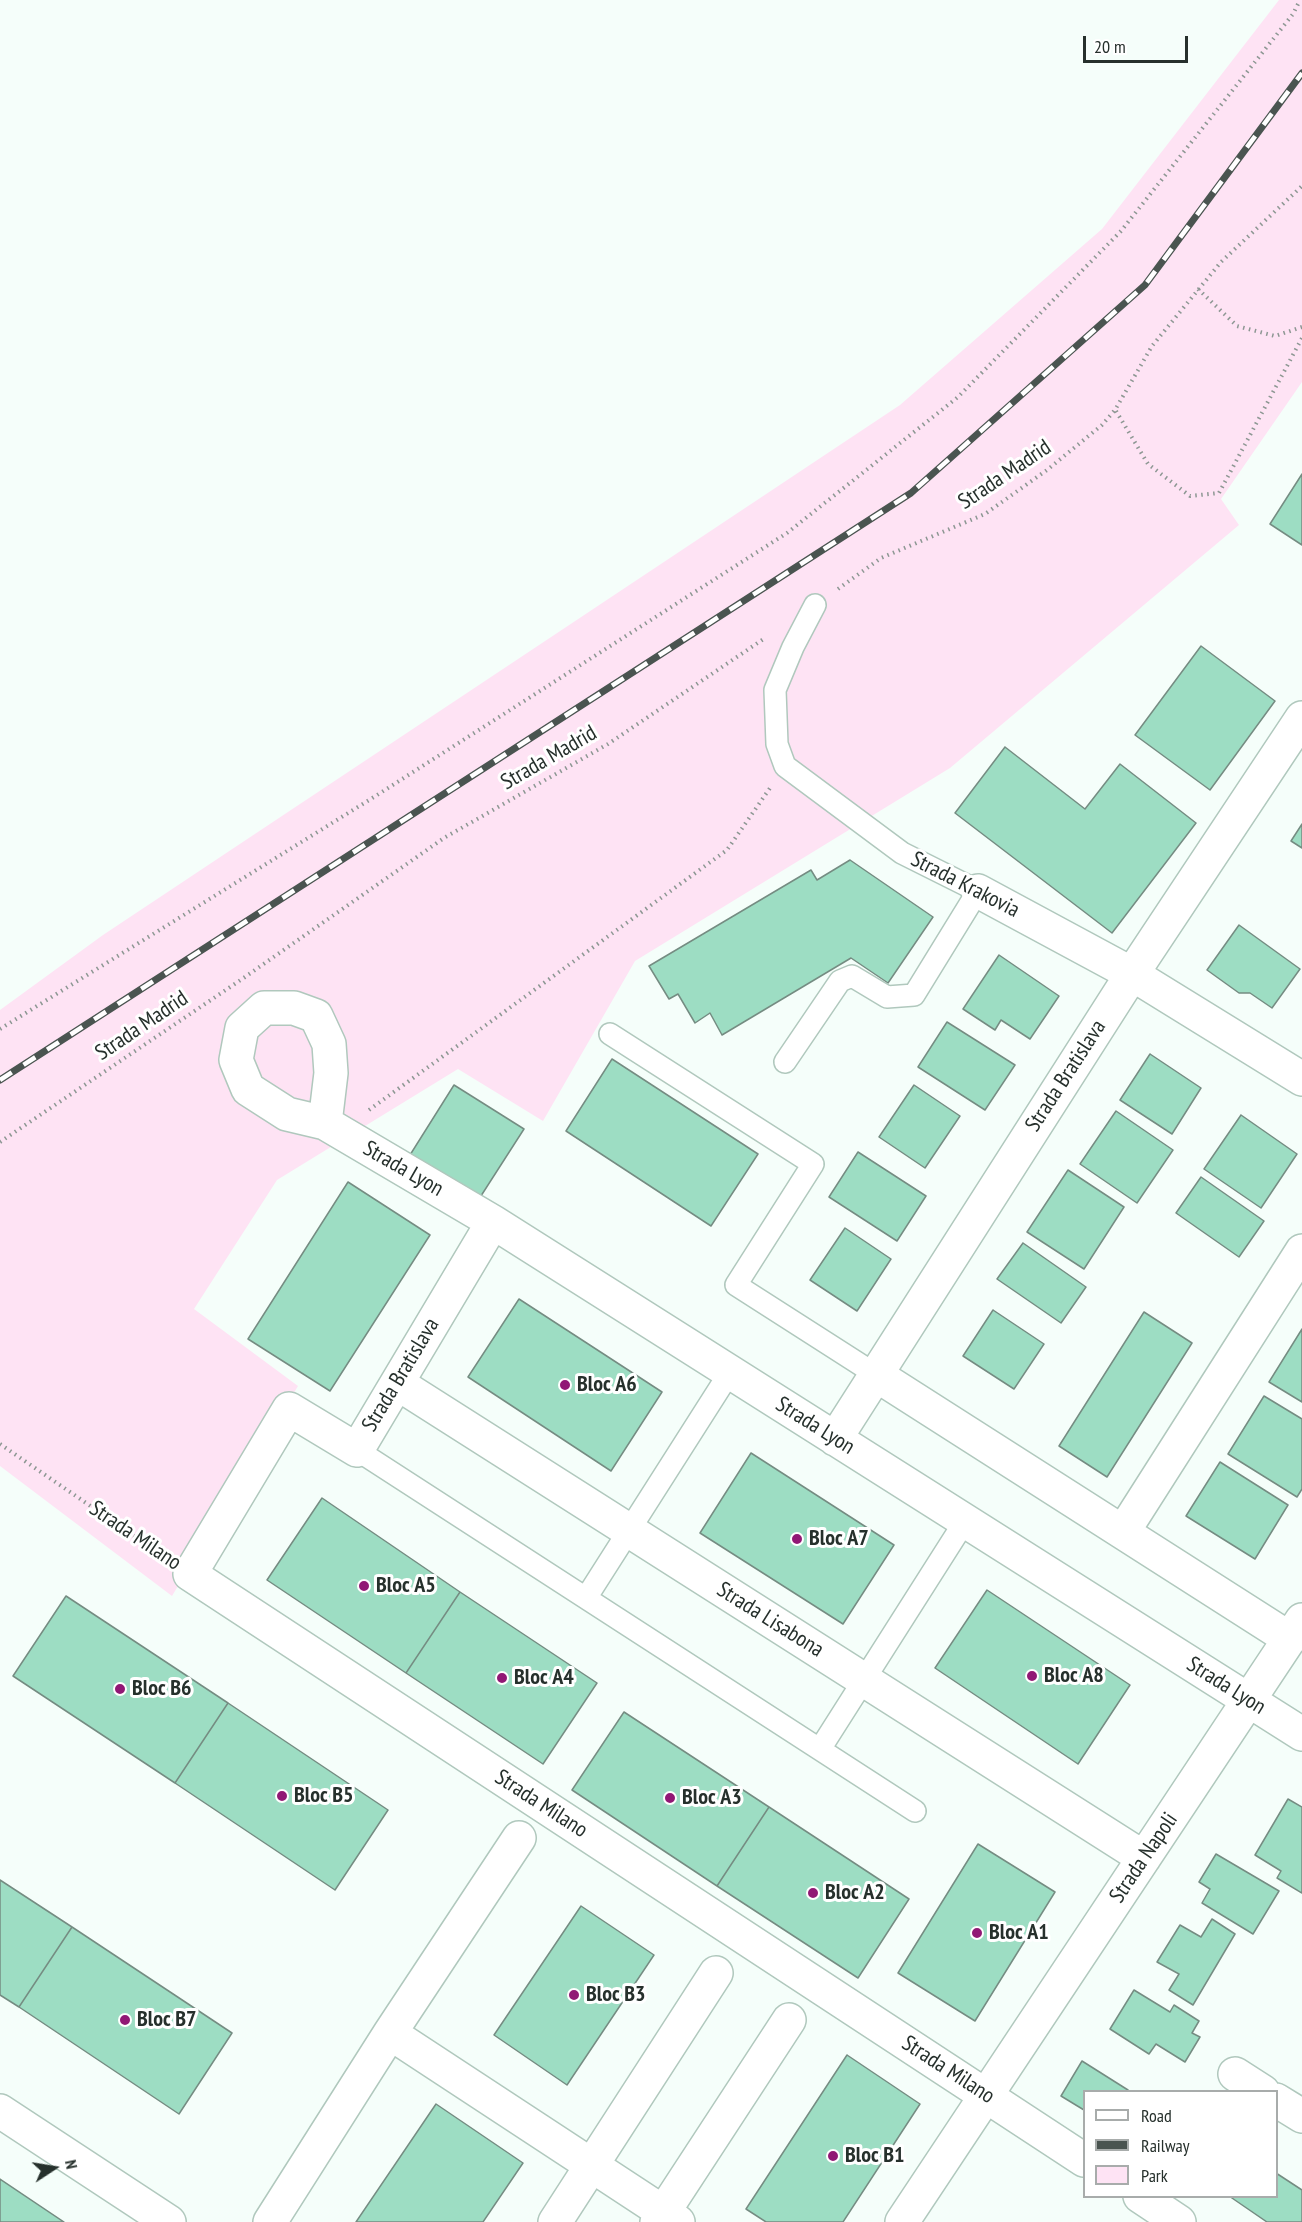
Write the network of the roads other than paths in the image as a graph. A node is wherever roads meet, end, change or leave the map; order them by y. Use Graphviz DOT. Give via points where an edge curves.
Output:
graph roads {
  1 [pos="815,605"];
  2 [pos="1302,718"];
  3 [pos="978,891"];
  4 [pos="1132,974"];
  5 [pos="610,1034"];
  6 [pos="785,1062"];
  7 [pos="1299,1071"];
  8 [pos="332,1127"];
  9 [pos="493,1222"];
  10 [pos="1302,1251"];
  11 [pos="730,1372"];
  12 [pos="875,1374"];
  13 [pos="397,1383"];
  14 [pos="835,1438"];
  15 [pos="357,1450"];
  16 [pos="964,1521"];
  17 [pos="629,1531"];
  18 [pos="1123,1532"];
  19 [pos="190,1574"];
  20 [pos="586,1598"];
  21 [pos="1296,1630"];
  22 [pos="864,1680"];
  23 [pos="1249,1701"];
  24 [pos="1302,1734"];
  25 [pos="820,1749"];
  26 [pos="915,1811"];
  27 [pos="519,1838"];
  28 [pos="1144,1858"];
  29 [pos="716,1973"];
  30 [pos="789,2020"];
  31 [pos="390,2033"];
  32 [pos="1235,2074"];
  33 [pos="1261,2090"];
  34 [pos="986,2096"];
  35 [pos="1278,2101"];
  36 [pos="0,2112"];
  37 [pos="1302,2116"];
  38 [pos="1083,2159"];
  39 [pos="592,2165"];
  40 [pos="1143,2198"];
  41 [pos="666,2219"];
  42 [pos="169,2222"];
  43 [pos="270,2222"];
  44 [pos="555,2222"];
  45 [pos="903,2222"];
  46 [pos="1179,2222"];
  1 -- 3 [label="lane, Strada Krakovia" via="775,690 777,744 785,766 902,853"];
  2 -- 4 [label="street, Strada Bratislava"];
  3 -- 4 [label="street, Strada Krakovia"];
  3 -- 6 [label="lane" via="914,995 887,997 852,976 840,981"];
  4 -- 7 [label="street, Strada Krakovia"];
  4 -- 12 [label="street, Strada Bratislava"];
  5 -- 12 [label="lane" via="813,1164 736,1285"];
  8 -- 9 [label="street, Strada Lyon"];
  9 -- 11 [label="street, Strada Lyon"];
  9 -- 13 [label="street, Strada Bratislava"];
  10 -- 18 [label="street"];
  11 -- 14 [label="street, Strada Lyon"];
  11 -- 17 [label="lane"];
  12 -- 14 [label="street, Strada Bratislava"];
  12 -- 18 [label="street"];
  13 -- 15 [label="street, Strada Bratislava"];
  13 -- 17 [label="street, Strada Lisabona"];
  14 -- 16 [label="street, Strada Lyon"];
  15 -- 19 [label="street, Strada Bratislava" via="289,1409"];
  15 -- 20 [label="lane"];
  16 -- 22 [label="lane"];
  16 -- 23 [label="street, Strada Lyon"];
  17 -- 20 [label="lane"];
  17 -- 22 [label="street, Strada Lisabona"];
  18 -- 21 [label="street"];
  19 -- 34 [label="street, Strada Milano"];
  20 -- 25 [label="lane"];
  21 -- 23 [label="street, Strada Napoli"];
  22 -- 25 [label="lane"];
  22 -- 28 [label="street, Strada Lisabona"];
  23 -- 24 [label="street, Strada Lyon"];
  23 -- 28 [label="street, Strada Napoli"];
  25 -- 26 [label="lane"];
  27 -- 31 [label="street"];
  28 -- 34 [label="street, Strada Napoli"];
  29 -- 39 [label="street"];
  30 -- 41 [label="street"];
  31 -- 39 [label="street"];
  31 -- 43 [label="street"];
  32 -- 33 [label="street"];
  34 -- 38 [label="street, Strada Milano"];
  34 -- 45 [label="street, Strada Napoli"];
  35 -- 37 [label="street"];
  36 -- 42 [label="street"];
  39 -- 41 [label="street"];
  39 -- 44 [label="street"];
  40 -- 46 [label="street"];
}
